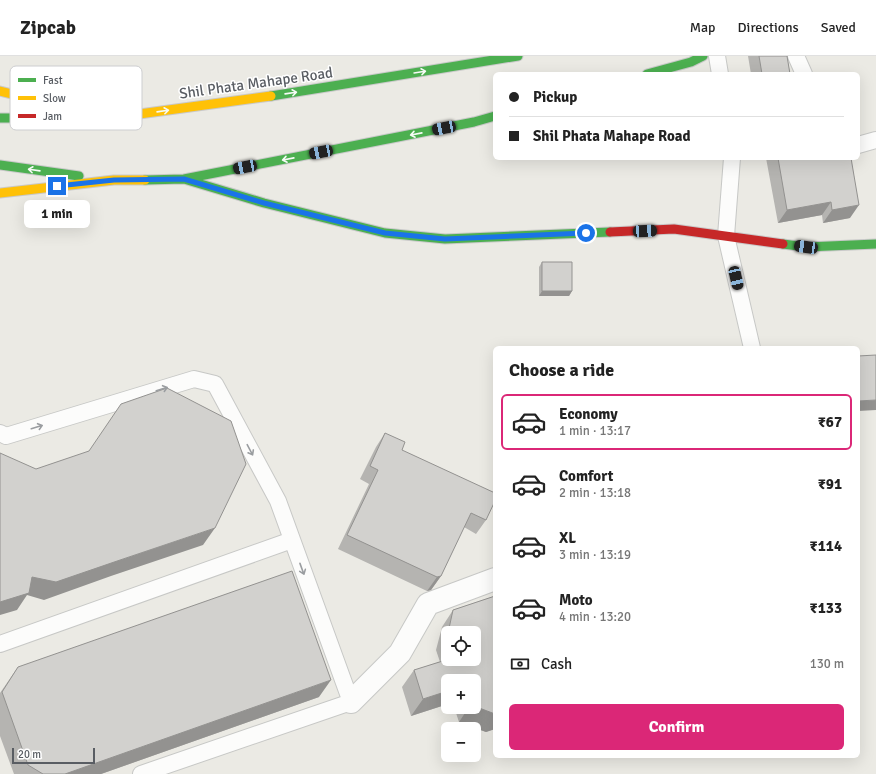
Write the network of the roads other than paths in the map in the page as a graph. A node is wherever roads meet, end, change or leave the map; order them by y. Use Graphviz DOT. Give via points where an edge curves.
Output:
graph roads {
  1 [pos="518,56"];
  2 [pos="703,56"];
  3 [pos="717,56"];
  4 [pos="796,56"];
  5 [pos="654,72"];
  6 [pos="720,72"];
  7 [pos="803,72"];
  8 [pos="0,91"];
  9 [pos="10,93"];
  10 [pos="142,114"];
  11 [pos="493,117"];
  12 [pos="876,140"];
  13 [pos="860,144"];
  14 [pos="732,160"];
  15 [pos="0,165"];
  16 [pos="184,179"];
  17 [pos="114,180"];
  18 [pos="0,193"];
  19 [pos="726,236"];
  20 [pos="876,244"];
  21 [pos="752,346"];
  22 [pos="0,433"];
  23 [pos="292,540"];
  24 [pos="493,580"];
  25 [pos="0,644"];
  26 [pos="351,702"];
  27 [pos="140,774"];
  10 -- 1 [label="main road, Shil Phata Mahape Road, one-way" via="306,91"];
  2 -- 5 [label="main road"];
  3 -- 6 [label="lane"];
  4 -- 7 [label="lane"];
  8 -- 9 [label="main road, Shil Phata Mahape Road"];
  11 -- 16 [label="main road, one-way"];
  12 -- 13 [label="lane"];
  14 -- 19 [label="lane"];
  17 -- 15 [label="main road, one-way"];
  16 -- 17 [label="main road"];
  16 -- 19 [label="main road" via="264,203 385,233 445,239 674,230"];
  17 -- 18 [label="main road"];
  19 -- 20 [label="main road" via="806,247"];
  19 -- 21 [label="lane"];
  22 -- 23 [label="lane, one-way" via="6,436 194,379 215,384 278,501"];
  23 -- 25 [label="lane"];
  23 -- 26 [label="lane, one-way"];
  24 -- 26 [label="street" via="428,604 400,653"];
  26 -- 27 [label="lane"];
}
